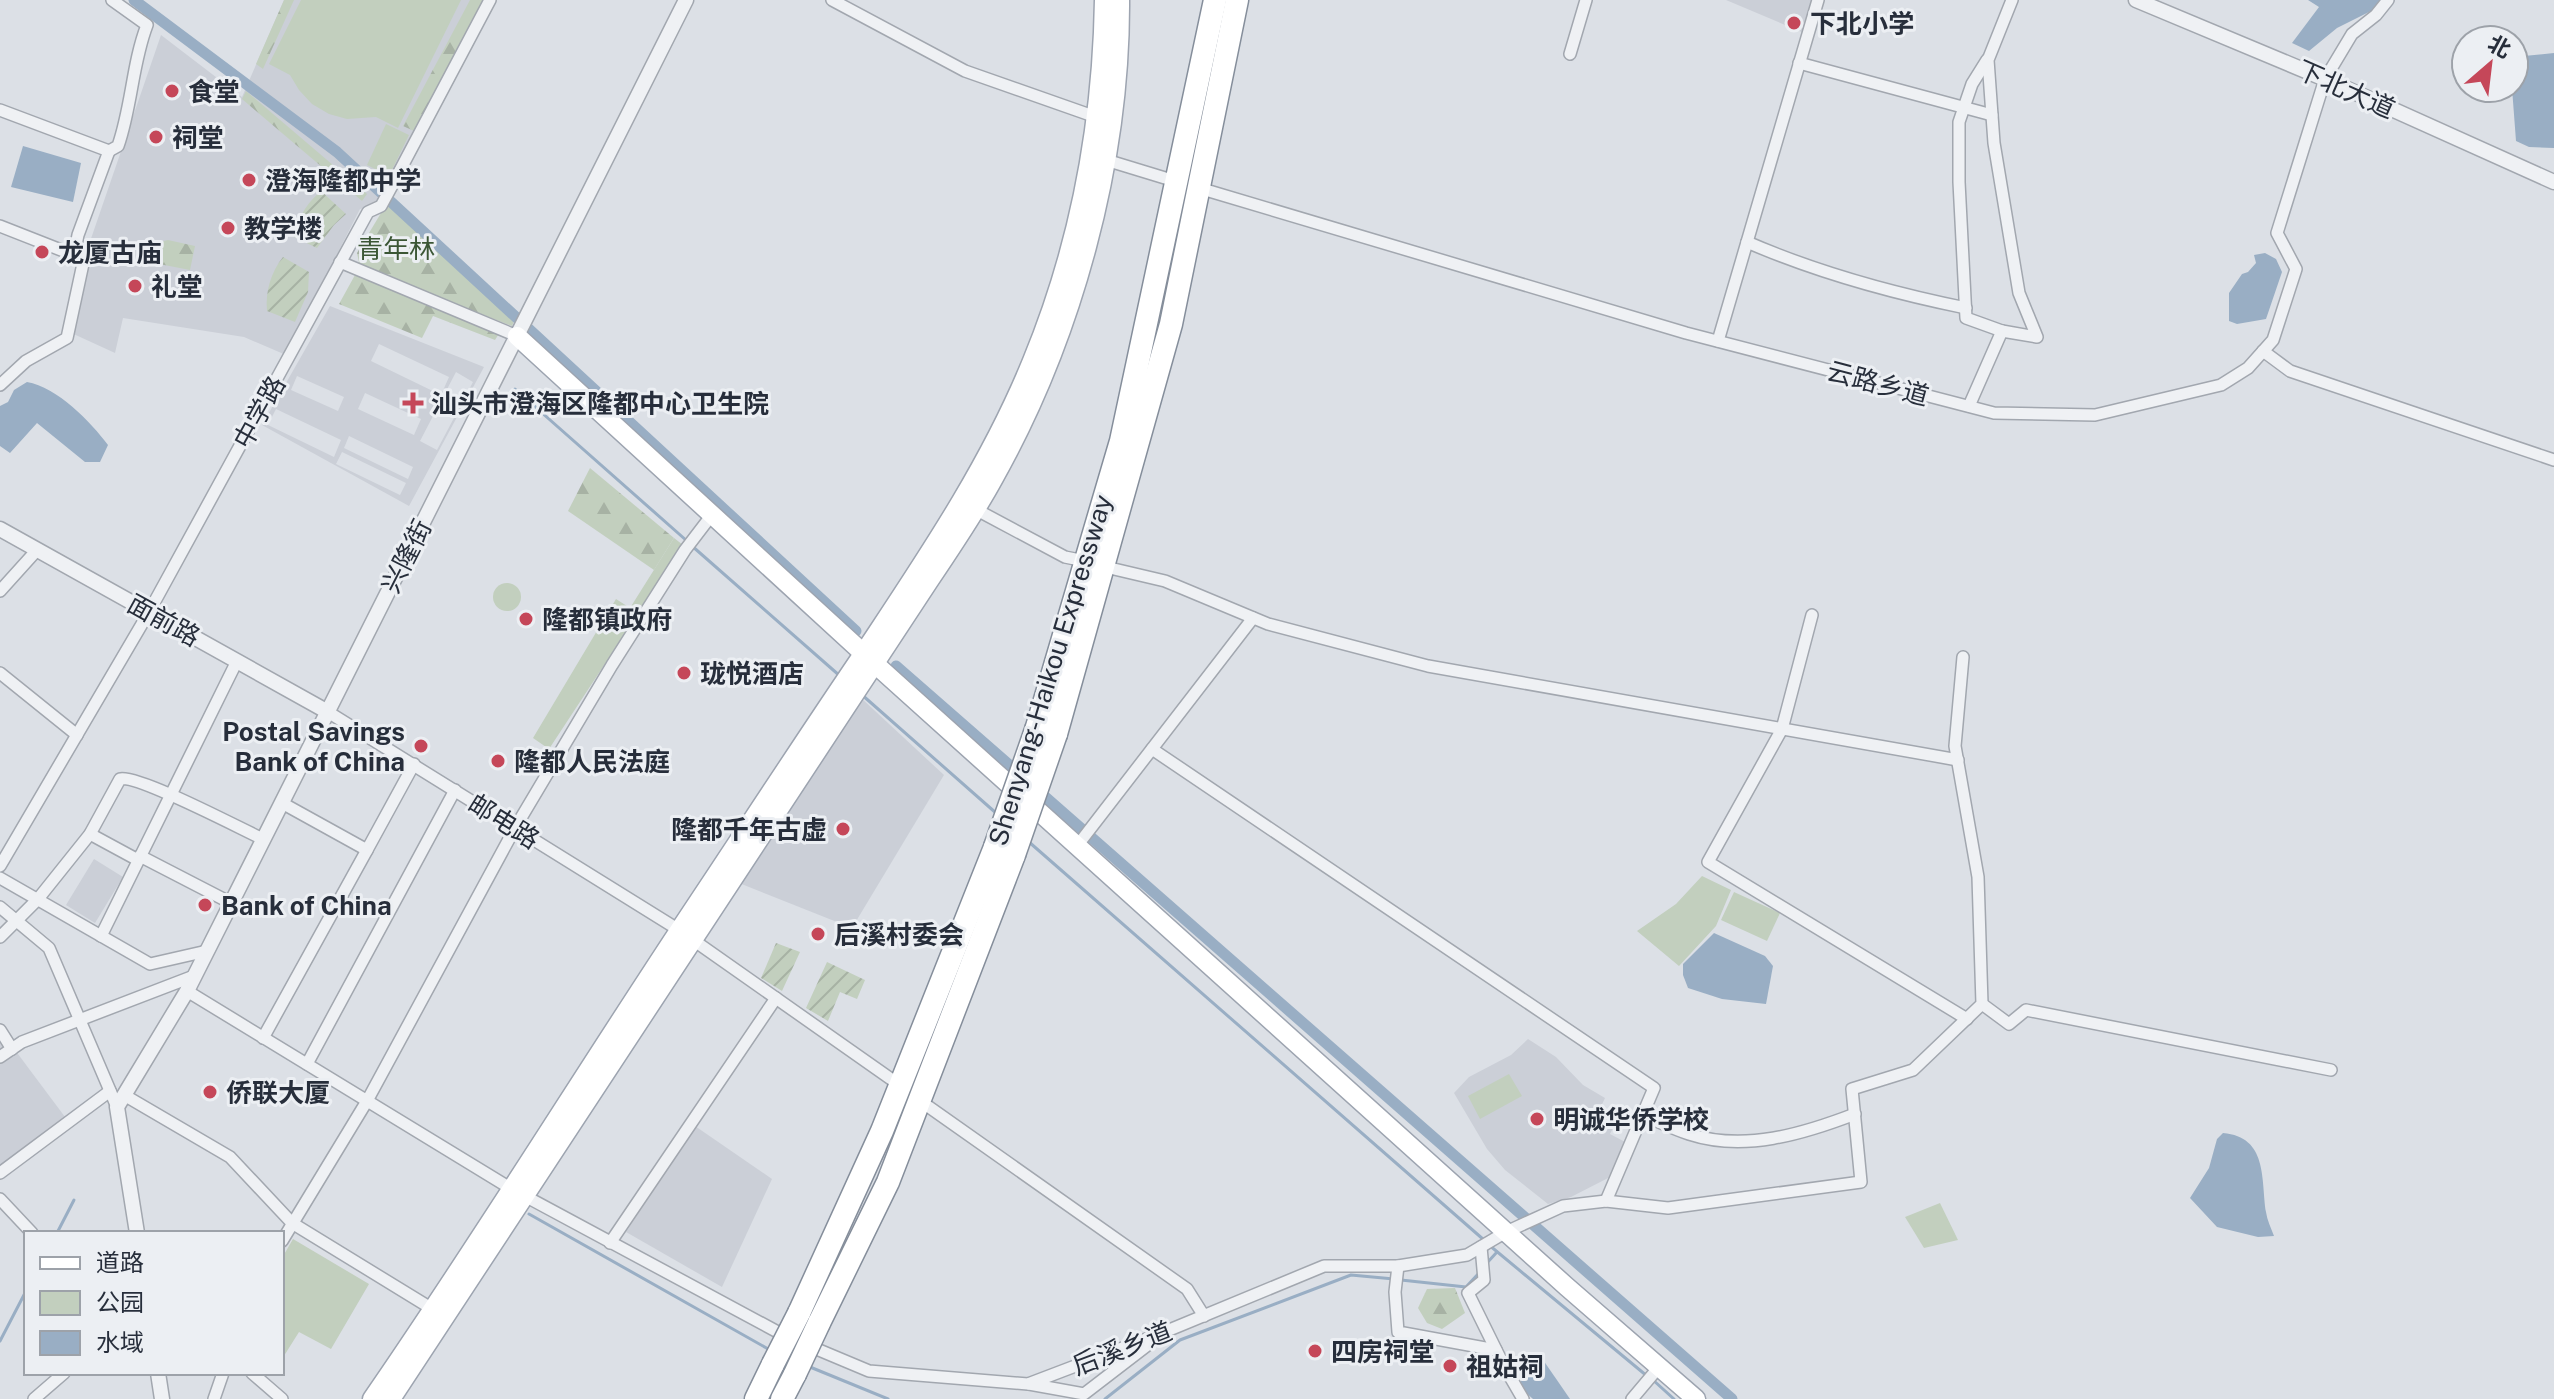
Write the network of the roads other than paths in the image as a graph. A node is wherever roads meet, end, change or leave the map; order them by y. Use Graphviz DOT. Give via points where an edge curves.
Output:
graph roads {
  1 [pos="112,0"];
  2 [pos="490,0"];
  3 [pos="686,0"];
  4 [pos="832,0"];
  5 [pos="1104,0"];
  6 [pos="1120,0"];
  7 [pos="1215,0"];
  8 [pos="1237,0"];
  9 [pos="1586,0"];
  10 [pos="1818,0"];
  11 [pos="2012,0"];
  12 [pos="2136,0"];
  13 [pos="2388,0"];
  14 [pos="1570,54"];
  15 [pos="1988,60"];
  16 [pos="1799,63"];
  17 [pos="2325,79"];
  18 [pos="1964,108"];
  19 [pos="0,110"];
  20 [pos="1992,115"];
  21 [pos="1096,117"];
  22 [pos="109,151"];
  23 [pos="1106,160"];
  24 [pos="1165,178"];
  25 [pos="2554,182"];
  26 [pos="1209,191"];
  27 [pos="0,226"];
  28 [pos="1747,242"];
  29 [pos="74,255"];
  30 [pos="340,262"];
  31 [pos="1966,308"];
  32 [pos="2002,331"];
  33 [pos="517,336"];
  34 [pos="1718,341"];
  35 [pos="2263,351"];
  36 [pos="0,385"];
  37 [pos="1969,406"];
  38 [pos="2554,460"];
  39 [pos="975,509"];
  40 [pos="711,516"];
  41 [pos="0,529"];
  42 [pos="37,550"];
  43 [pos="1075,559"];
  44 [pos="1114,569"];
  45 [pos="0,591"];
  46 [pos="149,612"];
  47 [pos="1812,615"];
  48 [pos="1253,618"];
  49 [pos="1963,657"];
  50 [pos="869,658"];
  51 [pos="237,661"];
  52 [pos="0,673"];
  53 [pos="328,712"];
  54 [pos="1782,729"];
  55 [pos="1047,730"];
  56 [pos="77,735"];
  57 [pos="1152,749"];
  58 [pos="1958,760"];
  59 [pos="414,764"];
  60 [pos="455,790"];
  61 [pos="170,796"];
  62 [pos="282,803"];
  63 [pos="515,828"];
  64 [pos="90,834"];
  65 [pos="263,839"];
  66 [pos="1078,846"];
  67 [pos="367,850"];
  68 [pos="1004,851"];
  69 [pos="139,858"];
  70 [pos="0,866"];
  71 [pos="0,878"];
  72 [pos="38,899"];
  73 [pos="231,903"];
  74 [pos="0,907"];
  75 [pos="17,922"];
  76 [pos="686,934"];
  77 [pos="101,936"];
  78 [pos="0,937"];
  79 [pos="207,951"];
  80 [pos="194,976"];
  81 [pos="187,991"];
  82 [pos="776,998"];
  83 [pos="1982,1004"];
  84 [pos="1967,1019"];
  85 [pos="80,1020"];
  86 [pos="0,1030"];
  87 [pos="263,1038"];
  88 [pos="12,1049"];
  89 [pos="0,1057"];
  90 [pos="307,1064"];
  91 [pos="2331,1070"];
  92 [pos="891,1079"];
  93 [pos="117,1098"];
  94 [pos="367,1101"];
  95 [pos="929,1107"];
  96 [pos="1855,1114"];
  97 [pos="1642,1115"];
  98 [pos="0,1173"];
  99 [pos="517,1192"];
  100 [pos="0,1199"];
  101 [pos="1606,1201"];
  102 [pos="292,1223"];
  103 [pos="30,1231"];
  104 [pos="137,1231"];
  105 [pos="1502,1235"];
  106 [pos="284,1237"];
  107 [pos="610,1243"];
  108 [pos="1481,1247"];
  109 [pos="1397,1275"];
  110 [pos="434,1310"];
  111 [pos="1204,1316"];
  112 [pos="1162,1333"];
  113 [pos="1496,1350"];
  114 [pos="1657,1370"];
  115 [pos="62,1375"];
  116 [pos="158,1375"];
  117 [pos="222,1375"];
  118 [pos="254,1375"];
  119 [pos="1028,1384"];
  120 [pos="1087,1396"];
  121 [pos="34,1399"];
  122 [pos="162,1399"];
  123 [pos="214,1399"];
  124 [pos="282,1399"];
  125 [pos="372,1399"];
  126 [pos="391,1399"];
  127 [pos="756,1399"];
  128 [pos="782,1399"];
  129 [pos="1523,1399"];
  130 [pos="1632,1399"];
  131 [pos="1696,1399"];
  1 -- 22 [label="street" via="147,25 137,51 126,124 118,146"];
  2 -- 30 [label="street, 中学路" via="381,206 368,212"];
  3 -- 33 [label="street, 兴隆街"];
  4 -- 21 [label="street" via="965,71"];
  5 -- 21 [label="main road"];
  6 -- 23 [label="main road"];
  7 -- 55 [label="highway, Shenyang-Haikou Expressway" via="1121,441"];
  8 -- 55 [label="highway, Shenyang-Haikou Expressway" via="1171,324"];
  9 -- 14 [label="street"];
  10 -- 16 [label="street"];
  11 -- 15 [label="street"];
  12 -- 17 [label="street, 下北大道"];
  13 -- 17 [label="street, 云路乡道" via="2352,34"];
  15 -- 18 [label="street"];
  15 -- 20 [label="street"];
  16 -- 18 [label="street"];
  16 -- 28 [label="street"];
  17 -- 25 [label="street, 下北大道"];
  17 -- 35 [label="street, 云路乡道" via="2277,233 2296,269 2273,340"];
  18 -- 20 [label="street"];
  18 -- 31 [label="street" via="1959,122 1959,182"];
  19 -- 22 [label="street"];
  20 -- 32 [label="street" via="2011,259 2037,337"];
  21 -- 50 [label="main road" via="1073,234 1033,359 967,495"];
  22 -- 29 [label="street"];
  23 -- 24 [label="street"];
  23 -- 39 [label="main road" via="1061,328 1018,432"];
  26 -- 34 [label="street, 云路乡道"];
  27 -- 29 [label="street"];
  28 -- 31 [label="street" via="1909,297"];
  28 -- 34 [label="street"];
  29 -- 36 [label="street" via="84,259 67,338 26,361"];
  30 -- 33 [label="street"];
  30 -- 46 [label="street, 中学路"];
  31 -- 32 [label="street" via="1966,318"];
  32 -- 37 [label="street"];
  33 -- 40 [label="main road"];
  33 -- 53 [label="street, 兴隆街"];
  34 -- 37 [label="street, 云路乡道"];
  35 -- 37 [label="street, 云路乡道" via="2221,385 2095,415 1994,413"];
  35 -- 38 [label="street" via="2290,371"];
  39 -- 43 [label="street"];
  39 -- 50 [label="main road"];
  40 -- 50 [label="main road"];
  40 -- 63 [label="street" via="612,665"];
  41 -- 42 [label="street, 面前路"];
  42 -- 45 [label="street"];
  42 -- 46 [label="street, 面前路"];
  44 -- 48 [label="street" via="1165,581"];
  46 -- 51 [label="street, 面前路"];
  46 -- 56 [label="street, 中学路"];
  47 -- 54 [label="street"];
  48 -- 54 [label="street" via="1428,666"];
  48 -- 57 [label="street"];
  49 -- 58 [label="street"];
  50 -- 66 [label="main road"];
  50 -- 76 [label="main road"];
  51 -- 53 [label="street, 面前路"];
  51 -- 61 [label="street"];
  52 -- 56 [label="street"];
  53 -- 59 [label="street, 邮电路"];
  53 -- 62 [label="street, 兴隆街"];
  54 -- 58 [label="street"];
  54 -- 84 [label="street" via="1708,862"];
  55 -- 68 [label="highway, Shenyang-Haikou Expressway, bridge"];
  56 -- 70 [label="street, 中学路"];
  57 -- 66 [label="street"];
  57 -- 97 [label="street" via="1654,1088"];
  58 -- 83 [label="street" via="1978,877"];
  59 -- 60 [label="street, 邮电路"];
  59 -- 67 [label="street"];
  60 -- 63 [label="street, 邮电路"];
  60 -- 90 [label="street"];
  61 -- 64 [label="street" via="120,779"];
  61 -- 65 [label="street"];
  61 -- 69 [label="street"];
  62 -- 65 [label="street, 兴隆街"];
  62 -- 67 [label="street"];
  63 -- 76 [label="street, 邮电路"];
  63 -- 94 [label="street"];
  64 -- 69 [label="street"];
  64 -- 72 [label="street"];
  65 -- 73 [label="street, 兴隆街"];
  66 -- 105 [label="main road"];
  67 -- 87 [label="street"];
  68 -- 127 [label="highway, Shenyang-Haikou Expressway, bridge" via="882,1131"];
  68 -- 128 [label="highway, Shenyang-Haikou Expressway, bridge" via="888,1182"];
  69 -- 73 [label="street"];
  69 -- 77 [label="street"];
  71 -- 72 [label="street"];
  72 -- 75 [label="street"];
  72 -- 77 [label="street"];
  73 -- 79 [label="street, 兴隆街"];
  74 -- 75 [label="street"];
  75 -- 78 [label="street"];
  75 -- 85 [label="street" via="49,948"];
  76 -- 82 [label="street, 邮电路"];
  76 -- 99 [label="main road"];
  77 -- 79 [label="street" via="150,964"];
  79 -- 80 [label="street, 兴隆街"];
  80 -- 81 [label="street, 兴隆街"];
  80 -- 85 [label="street"];
  81 -- 87 [label="street, 后溪乡道"];
  81 -- 93 [label="street, 兴隆街"];
  82 -- 92 [label="street, 邮电路"];
  82 -- 107 [label="street"];
  83 -- 84 [label="street"];
  83 -- 91 [label="street" via="2009,1024 2026,1010"];
  84 -- 96 [label="street" via="1913,1070 1852,1089"];
  85 -- 88 [label="street"];
  85 -- 93 [label="street"];
  86 -- 88 [label="street"];
  87 -- 90 [label="street, 后溪乡道"];
  88 -- 89 [label="street"];
  90 -- 94 [label="street, 后溪乡道"];
  93 -- 98 [label="street"];
  93 -- 102 [label="street" via="230,1157"];
  93 -- 104 [label="street"];
  94 -- 99 [label="street, 后溪乡道"];
  94 -- 102 [label="street"];
  95 -- 111 [label="street" via="1187,1289"];
  96 -- 97 [label="street" via="1812,1131 1748,1142 1691,1135"];
  96 -- 101 [label="street, 后溪乡道" via="1861,1182 1668,1208"];
  97 -- 101 [label="street"];
  99 -- 107 [label="street, 后溪乡道"];
  99 -- 110 [label="main road"];
  99 -- 126 [label="main road"];
  100 -- 103 [label="street"];
  101 -- 105 [label="street, 后溪乡道" via="1563,1206"];
  102 -- 106 [label="street"];
  102 -- 110 [label="street"];
  105 -- 108 [label="street, 后溪乡道"];
  105 -- 114 [label="main road"];
  107 -- 119 [label="street, 后溪乡道" via="772,1330 869,1371"];
  108 -- 109 [label="street, 后溪乡道"];
  108 -- 113 [label="street" via="1484,1280 1468,1293"];
  109 -- 111 [label="street, 后溪乡道" via="1324,1266"];
  109 -- 113 [label="street" via="1398,1332"];
  110 -- 125 [label="main road"];
  111 -- 112 [label="street, 后溪乡道"];
  112 -- 119 [label="street, 后溪乡道"];
  112 -- 120 [label="street"];
  113 -- 129 [label="street"];
  114 -- 130 [label="street"];
  114 -- 131 [label="main road"];
  115 -- 121 [label="street"];
  116 -- 122 [label="street"];
  117 -- 123 [label="street"];
  118 -- 124 [label="street"];
  119 -- 120 [label="street"];
}
